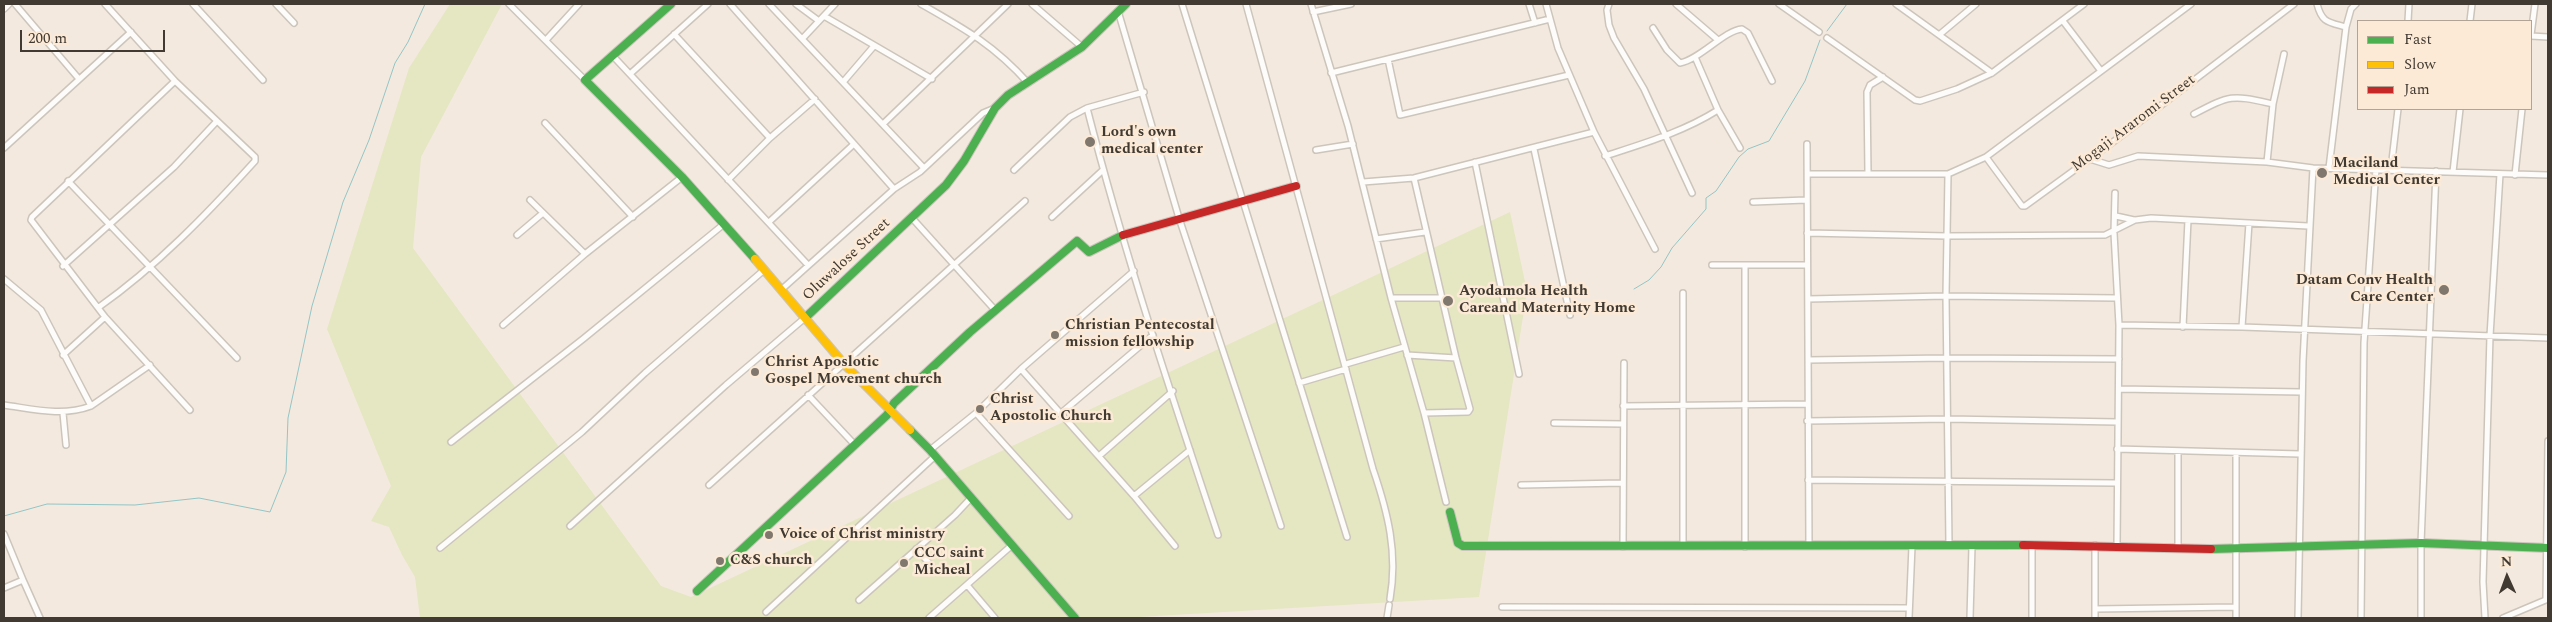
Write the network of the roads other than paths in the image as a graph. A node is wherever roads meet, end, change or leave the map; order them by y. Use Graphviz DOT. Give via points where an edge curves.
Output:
graph roads {
  1 [pos="9,4"];
  2 [pos="15,4"];
  3 [pos="105,4"];
  4 [pos="193,4"];
  5 [pos="276,4"];
  6 [pos="509,4"];
  7 [pos="579,4"];
  8 [pos="671,4"];
  9 [pos="708,4"];
  10 [pos="730,4"];
  11 [pos="769,4"];
  12 [pos="796,4"];
  13 [pos="835,4"];
  14 [pos="920,4"];
  15 [pos="1008,4"];
  16 [pos="1032,4"];
  17 [pos="1182,4"];
  18 [pos="1246,4"];
  19 [pos="1311,4"];
  20 [pos="1351,4"];
  21 [pos="1530,4"];
  22 [pos="1546,4"];
  23 [pos="1609,4"];
  24 [pos="1676,4"];
  25 [pos="1779,4"];
  26 [pos="1896,4"];
  27 [pos="1976,4"];
  28 [pos="2084,4"];
  29 [pos="2191,4"];
  30 [pos="2294,4"];
  31 [pos="2317,4"];
  32 [pos="2356,4"];
  33 [pos="2409,4"];
  34 [pos="2472,4"];
  35 [pos="2535,4"];
  36 [pos="1123,6"];
  37 [pos="4,9"];
  38 [pos="1314,12"];
  39 [pos="824,16"];
  40 [pos="1550,19"];
  41 [pos="2408,20"];
  42 [pos="2470,20"];
  43 [pos="819,21"];
  44 [pos="2063,21"];
  45 [pos="294,23"];
  46 [pos="1535,23"];
  47 [pos="2346,27"];
  48 [pos="2532,27"];
  49 [pos="1653,28"];
  50 [pos="131,32"];
  51 [pos="1819,32"];
  52 [pos="674,34"];
  53 [pos="976,35"];
  54 [pos="1939,35"];
  55 [pos="2532,35"];
  56 [pos="803,38"];
  57 [pos="1827,38"];
  58 [pos="2548,38"];
  59 [pos="546,40"];
  60 [pos="1718,40"];
  61 [pos="874,46"];
  62 [pos="1082,48"];
  63 [pos="2284,54"];
  64 [pos="612,55"];
  65 [pos="1695,57"];
  66 [pos="1388,59"];
  67 [pos="2101,72"];
  68 [pos="1331,73"];
  69 [pos="1992,73"];
  70 [pos="630,74"];
  71 [pos="1569,75"];
  72 [pos="1883,77"];
  73 [pos="932,78"];
  74 [pos="79,79"];
  75 [pos="263,80"];
  76 [pos="585,80"];
  77 [pos="175,81"];
  78 [pos="844,81"];
  79 [pos="1772,81"];
  80 [pos="1028,83"];
  81 [pos="1144,92"];
  82 [pos="815,99"];
  83 [pos="2273,104"];
  84 [pos="995,108"];
  85 [pos="1087,108"];
  86 [pos="1718,110"];
  87 [pos="2398,110"];
  88 [pos="2460,110"];
  89 [pos="2522,110"];
  90 [pos="2194,114"];
  91 [pos="217,121"];
  92 [pos="545,123"];
  93 [pos="883,124"];
  94 [pos="1594,132"];
  95 [pos="1666,137"];
  96 [pos="770,138"];
  97 [pos="854,144"];
  98 [pos="1353,144"];
  99 [pos="1807,144"];
  100 [pos="4,148"];
  101 [pos="1740,148"];
  102 [pos="1534,149"];
  103 [pos="1316,150"];
  104 [pos="1605,156"];
  105 [pos="1986,157"];
  106 [pos="2090,159"];
  107 [pos="1475,162"];
  108 [pos="2267,162"];
  109 [pos="923,167"];
  110 [pos="2312,168"];
  111 [pos="2329,168"];
  112 [pos="2376,169"];
  113 [pos="2391,169"];
  114 [pos="1014,170"];
  115 [pos="1103,170"];
  116 [pos="2436,171"];
  117 [pos="2453,172"];
  118 [pos="1868,173"];
  119 [pos="1808,174"];
  120 [pos="1948,174"];
  121 [pos="2500,174"];
  122 [pos="2515,175"];
  123 [pos="2548,175"];
  124 [pos="682,176"];
  125 [pos="1414,178"];
  126 [pos="728,180"];
  127 [pos="68,182"];
  128 [pos="1363,182"];
  129 [pos="1296,186"];
  130 [pos="894,189"];
  131 [pos="2115,193"];
  132 [pos="1692,194"];
  133 [pos="530,200"];
  134 [pos="1806,200"];
  135 [pos="1025,201"];
  136 [pos="1242,202"];
  137 [pos="1753,202"];
  138 [pos="543,213"];
  139 [pos="2116,216"];
  140 [pos="633,217"];
  141 [pos="1052,217"];
  142 [pos="912,218"];
  143 [pos="1179,218"];
  144 [pos="2135,220"];
  145 [pos="2188,220"];
  146 [pos="768,222"];
  147 [pos="110,223"];
  148 [pos="2249,223"];
  149 [pos="724,224"];
  150 [pos="2308,226"];
  151 [pos="1425,232"];
  152 [pos="1807,233"];
  153 [pos="2114,233"];
  154 [pos="517,235"];
  155 [pos="1124,235"];
  156 [pos="1947,236"];
  157 [pos="1376,239"];
  158 [pos="1655,249"];
  159 [pos="585,254"];
  160 [pos="1712,264"];
  161 [pos="808,265"];
  162 [pos="955,265"];
  163 [pos="1746,265"];
  164 [pos="1806,265"];
  165 [pos="64,266"];
  166 [pos="149,267"];
  167 [pos="764,270"];
  168 [pos="1134,271"];
  169 [pos="4,279"];
  170 [pos="781,290"];
  171 [pos="1683,293"];
  172 [pos="1946,296"];
  173 [pos="1391,298"];
  174 [pos="1441,298"];
  175 [pos="2116,298"];
  176 [pos="1808,299"];
  177 [pos="99,307"];
  178 [pos="995,310"];
  179 [pos="1570,315"];
  180 [pos="105,317"];
  181 [pos="806,317"];
  182 [pos="503,325"];
  183 [pos="2119,325"];
  184 [pos="2182,327"];
  185 [pos="2242,327"];
  186 [pos="2304,329"];
  187 [pos="2365,332"];
  188 [pos="2428,333"];
  189 [pos="1153,335"];
  190 [pos="2490,336"];
  191 [pos="2548,338"];
  192 [pos="1404,347"];
  193 [pos="62,355"];
  194 [pos="1408,355"];
  195 [pos="236,358"];
  196 [pos="1456,358"];
  197 [pos="1946,358"];
  198 [pos="1808,360"];
  199 [pos="2119,360"];
  200 [pos="1624,363"];
  201 [pos="844,364"];
  202 [pos="150,365"];
  203 [pos="1346,367"];
  204 [pos="1021,369"];
  205 [pos="1519,374"];
  206 [pos="1299,383"];
  207 [pos="2118,389"];
  208 [pos="1172,391"];
  209 [pos="2302,392"];
  210 [pos="808,395"];
  211 [pos="1807,404"];
  212 [pos="4,405"];
  213 [pos="1682,405"];
  214 [pos="1745,405"];
  215 [pos="91,406"];
  216 [pos="1623,406"];
  217 [pos="891,409"];
  218 [pos="190,410"];
  219 [pos="976,412"];
  220 [pos="63,413"];
  221 [pos="1424,413"];
  222 [pos="1060,414"];
  223 [pos="1948,418"];
  224 [pos="1807,421"];
  225 [pos="2117,422"];
  226 [pos="1554,424"];
  227 [pos="1624,424"];
  228 [pos="2548,441"];
  229 [pos="451,442"];
  230 [pos="66,445"];
  231 [pos="855,445"];
  232 [pos="2117,449"];
  233 [pos="930,450"];
  234 [pos="1190,450"];
  235 [pos="2178,451"];
  236 [pos="2236,453"];
  237 [pos="2300,454"];
  238 [pos="1098,456"];
  239 [pos="934,457"];
  240 [pos="1808,480"];
  241 [pos="1947,481"];
  242 [pos="1622,483"];
  243 [pos="2116,483"];
  244 [pos="709,485"];
  245 [pos="1521,485"];
  246 [pos="1134,496"];
  247 [pos="970,499"];
  248 [pos="1446,502"];
  249 [pos="1450,512"];
  250 [pos="1069,516"];
  251 [pos="570,526"];
  252 [pos="1281,526"];
  253 [pos="4,534"];
  254 [pos="1218,535"];
  255 [pos="1348,537"];
  256 [pos="2361,543"];
  257 [pos="2421,543"];
  258 [pos="1949,545"];
  259 [pos="2032,545"];
  260 [pos="2095,545"];
  261 [pos="1011,546"];
  262 [pos="1175,546"];
  263 [pos="1683,546"];
  264 [pos="1809,546"];
  265 [pos="1912,546"];
  266 [pos="1972,546"];
  267 [pos="2117,546"];
  268 [pos="2298,546"];
  269 [pos="2483,546"];
  270 [pos="1623,547"];
  271 [pos="1745,547"];
  272 [pos="440,548"];
  273 [pos="2178,548"];
  274 [pos="2236,548"];
  275 [pos="2547,548"];
  276 [pos="916,549"];
  277 [pos="931,565"];
  278 [pos="22,580"];
  279 [pos="967,585"];
  280 [pos="4,588"];
  281 [pos="697,591"];
  282 [pos="859,600"];
  283 [pos="2547,600"];
  284 [pos="1502,607"];
  285 [pos="2236,607"];
  286 [pos="1909,608"];
  287 [pos="2095,609"];
  288 [pos="766,612"];
  289 [pos="40,618"];
  290 [pos="929,618"];
  291 [pos="995,618"];
  292 [pos="1075,618"];
  293 [pos="1386,618"];
  294 [pos="1909,618"];
  295 [pos="1970,618"];
  296 [pos="2032,618"];
  297 [pos="2094,618"];
  298 [pos="2236,618"];
  299 [pos="2298,618"];
  300 [pos="2361,618"];
  301 [pos="2421,618"];
  302 [pos="2485,618"];
  303 [pos="2503,618"];
  1 -- 37 [label="street"];
  2 -- 74 [label="street"];
  3 -- 50 [label="street"];
  4 -- 75 [label="street"];
  5 -- 45 [label="street"];
  6 -- 59 [label="street"];
  7 -- 59 [label="street"];
  8 -- 64 [label="street"];
  9 -- 52 [label="street"];
  10 -- 82 [label="street"];
  11 -- 56 [label="street"];
  12 -- 43 [label="street"];
  13 -- 39 [label="street"];
  14 -- 53 [label="street"];
  15 -- 53 [label="street"];
  16 -- 62 [label="street"];
  17 -- 136 [label="street"];
  18 -- 129 [label="street"];
  19 -- 38 [label="street"];
  20 -- 38 [label="street"];
  21 -- 46 [label="street"];
  22 -- 40 [label="street"];
  23 -- 95 [label="street" via="1609,25 1614,38 1644,89"];
  24 -- 60 [label="street"];
  25 -- 51 [label="street"];
  26 -- 54 [label="street"];
  27 -- 54 [label="street"];
  28 -- 44 [label="street"];
  29 -- 67 [label="street"];
  30 -- 106 [label="street, Mogaji Araromi Street"];
  31 -- 47 [label="street" via="2320,16 2327,22"];
  32 -- 47 [label="street" via="2351,9"];
  33 -- 41 [label="street"];
  34 -- 42 [label="street"];
  35 -- 48 [label="street"];
  36 -- 62 [label="street, Oluwalose Street"];
  36 -- 81 [label="street"];
  38 -- 68 [label="street"];
  39 -- 43 [label="street"];
  39 -- 61 [label="street"];
  40 -- 46 [label="street"];
  40 -- 71 [label="street"];
  43 -- 56 [label="street"];
  44 -- 67 [label="street"];
  44 -- 69 [label="street"];
  46 -- 66 [label="street"];
  47 -- 111 [label="street"];
  49 -- 65 [label="street" via="1678,62"];
  50 -- 74 [label="street"];
  50 -- 77 [label="street"];
  52 -- 70 [label="street"];
  52 -- 96 [label="street"];
  53 -- 73 [label="street"];
  53 -- 80 [label="street" via="1008,60"];
  54 -- 69 [label="street"];
  55 -- 58 [label="street"];
  56 -- 78 [label="street"];
  57 -- 72 [label="street"];
  59 -- 76 [label="street"];
  60 -- 65 [label="street"];
  60 -- 79 [label="street" via="1740,28 1748,33"];
  61 -- 73 [label="street"];
  61 -- 78 [label="street"];
  62 -- 80 [label="street, Oluwalose Street"];
  63 -- 83 [label="street"];
  64 -- 70 [label="street"];
  64 -- 76 [label="street"];
  65 -- 86 [label="street"];
  66 -- 68 [label="street"];
  66 -- 71 [label="street" via="1400,115"];
  67 -- 105 [label="street"];
  68 -- 98 [label="street"];
  69 -- 72 [label="street" via="1957,89 1917,101"];
  70 -- 126 [label="street"];
  71 -- 94 [label="street"];
  72 -- 118 [label="street" via="1870,85 1867,92"];
  73 -- 93 [label="street"];
  74 -- 100 [label="street"];
  76 -- 124 [label="street"];
  77 -- 91 [label="street"];
  77 -- 127 [label="street"];
  78 -- 93 [label="street"];
  80 -- 84 [label="street, Oluwalose Street" via="1008,95"];
  81 -- 85 [label="street"];
  81 -- 143 [label="street"];
  82 -- 96 [label="street"];
  82 -- 97 [label="street"];
  83 -- 90 [label="street" via="2231,97"];
  83 -- 108 [label="street"];
  84 -- 109 [label="street" via="983,113"];
  84 -- 142 [label="street, Oluwalose Street" via="955,174"];
  85 -- 114 [label="street" via="1070,116"];
  85 -- 115 [label="street"];
  86 -- 95 [label="street" via="1693,126"];
  86 -- 101 [label="street"];
  87 -- 113 [label="street"];
  88 -- 117 [label="street"];
  89 -- 122 [label="street"];
  91 -- 147 [label="street" via="176,169"];
  91 -- 166 [label="street" via="254,154 255,161 205,216"];
  92 -- 140 [label="street"];
  93 -- 109 [label="street"];
  94 -- 102 [label="street"];
  94 -- 104 [label="street"];
  95 -- 104 [label="street"];
  95 -- 132 [label="street"];
  96 -- 126 [label="street"];
  97 -- 130 [label="street"];
  97 -- 146 [label="street"];
  98 -- 103 [label="street"];
  98 -- 128 [label="street"];
  99 -- 119 [label="street"];
  102 -- 107 [label="street"];
  102 -- 179 [label="street"];
  104 -- 158 [label="street"];
  105 -- 106 [label="street, Mogaji Araromi Street" via="2022,206"];
  105 -- 120 [label="street"];
  106 -- 108 [label="street" via="2109,165 2138,156"];
  107 -- 125 [label="street"];
  107 -- 205 [label="street"];
  108 -- 110 [label="street"];
  109 -- 130 [label="street" via="914,177"];
  110 -- 111 [label="street"];
  110 -- 150 [label="street"];
  111 -- 112 [label="street"];
  112 -- 113 [label="street"];
  112 -- 187 [label="street"];
  113 -- 116 [label="street"];
  115 -- 141 [label="street"];
  115 -- 155 [label="street"];
  116 -- 117 [label="street"];
  116 -- 188 [label="street"];
  117 -- 121 [label="street"];
  118 -- 119 [label="street"];
  118 -- 120 [label="street"];
  119 -- 134 [label="street"];
  120 -- 156 [label="street"];
  121 -- 122 [label="street"];
  121 -- 190 [label="street"];
  122 -- 123 [label="street"];
  124 -- 140 [label="street"];
  124 -- 149 [label="street"];
  125 -- 128 [label="street"];
  125 -- 151 [label="street"];
  126 -- 146 [label="street"];
  127 -- 147 [label="street"];
  127 -- 165 [label="street" via="31,220"];
  128 -- 157 [label="street"];
  129 -- 136 [label="street"];
  129 -- 203 [label="street"];
  130 -- 161 [label="street"];
  131 -- 139 [label="street"];
  133 -- 138 [label="street"];
  134 -- 137 [label="street"];
  134 -- 152 [label="street"];
  135 -- 162 [label="street"];
  136 -- 143 [label="street"];
  136 -- 206 [label="street"];
  138 -- 154 [label="street"];
  138 -- 159 [label="street"];
  139 -- 144 [label="street"];
  139 -- 153 [label="street"];
  140 -- 159 [label="street"];
  142 -- 162 [label="street"];
  142 -- 181 [label="street, Oluwalose Street"];
  143 -- 155 [label="street"];
  143 -- 252 [label="street"];
  144 -- 145 [label="street"];
  144 -- 153 [label="street"];
  145 -- 148 [label="street"];
  145 -- 184 [label="street"];
  146 -- 161 [label="street"];
  147 -- 165 [label="street"];
  147 -- 166 [label="street"];
  148 -- 150 [label="street"];
  148 -- 185 [label="street"];
  149 -- 167 [label="street"];
  149 -- 229 [label="street"];
  150 -- 186 [label="street"];
  151 -- 157 [label="street"];
  151 -- 174 [label="street"];
  152 -- 156 [label="street"];
  152 -- 164 [label="street"];
  153 -- 156 [label="street"];
  153 -- 175 [label="street"];
  155 -- 168 [label="street"];
  155 -- 178 [label="street" via="1089,252 1077,241"];
  156 -- 172 [label="street"];
  157 -- 173 [label="street"];
  159 -- 182 [label="street"];
  160 -- 163 [label="street"];
  161 -- 170 [label="street"];
  162 -- 178 [label="street"];
  162 -- 201 [label="street"];
  163 -- 164 [label="street"];
  163 -- 214 [label="street"];
  164 -- 176 [label="street"];
  165 -- 177 [label="street"];
  166 -- 177 [label="street"];
  166 -- 195 [label="street"];
  167 -- 170 [label="street"];
  167 -- 272 [label="street" via="582,432"];
  168 -- 189 [label="street"];
  168 -- 204 [label="street"];
  169 -- 193 [label="street" via="40,310"];
  170 -- 181 [label="street"];
  171 -- 213 [label="street"];
  172 -- 175 [label="street"];
  172 -- 176 [label="street"];
  172 -- 197 [label="street"];
  173 -- 174 [label="street"];
  173 -- 192 [label="street"];
  174 -- 196 [label="street"];
  175 -- 183 [label="street"];
  176 -- 198 [label="street"];
  177 -- 180 [label="street"];
  178 -- 217 [label="street"];
  180 -- 193 [label="street"];
  180 -- 202 [label="street"];
  181 -- 201 [label="street" via="810,326"];
  181 -- 251 [label="street, Oluwalose Street"];
  183 -- 184 [label="street"];
  183 -- 199 [label="street"];
  184 -- 185 [label="street"];
  185 -- 186 [label="street"];
  186 -- 187 [label="street"];
  186 -- 209 [label="street"];
  187 -- 188 [label="street"];
  187 -- 256 [label="street"];
  188 -- 190 [label="street"];
  188 -- 257 [label="street"];
  189 -- 208 [label="street"];
  189 -- 222 [label="street"];
  190 -- 191 [label="street"];
  190 -- 269 [label="street"];
  192 -- 194 [label="street"];
  192 -- 203 [label="street"];
  193 -- 215 [label="street"];
  194 -- 196 [label="street"];
  194 -- 221 [label="street"];
  196 -- 221 [label="street" via="1470,411"];
  197 -- 198 [label="street"];
  197 -- 199 [label="street"];
  197 -- 223 [label="street"];
  198 -- 211 [label="street"];
  199 -- 207 [label="street"];
  200 -- 216 [label="street"];
  201 -- 210 [label="street"];
  201 -- 217 [label="street"];
  202 -- 215 [label="street"];
  202 -- 218 [label="street"];
  203 -- 206 [label="street"];
  203 -- 293 [label="street" via="1388,515 1393,582"];
  204 -- 219 [label="street"];
  204 -- 222 [label="street"];
  206 -- 255 [label="street"];
  207 -- 209 [label="street"];
  207 -- 225 [label="street"];
  208 -- 234 [label="street"];
  208 -- 238 [label="street"];
  209 -- 237 [label="street"];
  210 -- 231 [label="street"];
  210 -- 244 [label="street"];
  211 -- 214 [label="street"];
  211 -- 224 [label="street"];
  212 -- 220 [label="street"];
  213 -- 214 [label="street"];
  213 -- 216 [label="street"];
  213 -- 263 [label="street"];
  214 -- 271 [label="street"];
  215 -- 220 [label="street"];
  216 -- 227 [label="street"];
  217 -- 231 [label="street"];
  217 -- 233 [label="street"];
  219 -- 233 [label="street"];
  219 -- 250 [label="street"];
  220 -- 230 [label="street"];
  221 -- 248 [label="street"];
  222 -- 238 [label="street"];
  223 -- 224 [label="street"];
  223 -- 225 [label="street"];
  223 -- 241 [label="street"];
  224 -- 240 [label="street"];
  225 -- 232 [label="street"];
  226 -- 227 [label="street"];
  227 -- 242 [label="street"];
  228 -- 275 [label="street"];
  231 -- 281 [label="street"];
  232 -- 235 [label="street"];
  232 -- 243 [label="street"];
  233 -- 239 [label="street"];
  234 -- 246 [label="street"];
  234 -- 254 [label="street"];
  235 -- 236 [label="street"];
  235 -- 273 [label="street"];
  236 -- 237 [label="street"];
  236 -- 274 [label="street"];
  237 -- 268 [label="street"];
  238 -- 246 [label="street"];
  239 -- 247 [label="street"];
  239 -- 288 [label="street"];
  240 -- 241 [label="street"];
  240 -- 264 [label="street"];
  241 -- 243 [label="street"];
  241 -- 258 [label="street"];
  242 -- 245 [label="street"];
  242 -- 270 [label="street"];
  243 -- 267 [label="street"];
  246 -- 262 [label="street"];
  247 -- 261 [label="street"];
  247 -- 276 [label="street"];
  249 -- 270 [label="street" via="1458,543 1463,546"];
  253 -- 278 [label="street"];
  256 -- 257 [label="street"];
  256 -- 268 [label="street"];
  256 -- 300 [label="street"];
  257 -- 269 [label="street"];
  257 -- 301 [label="street"];
  258 -- 265 [label="street"];
  258 -- 266 [label="street"];
  259 -- 260 [label="street"];
  259 -- 266 [label="street"];
  259 -- 296 [label="street"];
  260 -- 267 [label="street"];
  260 -- 287 [label="street"];
  261 -- 279 [label="street"];
  261 -- 292 [label="street"];
  263 -- 270 [label="street"];
  263 -- 271 [label="street"];
  264 -- 265 [label="street"];
  264 -- 271 [label="street"];
  265 -- 286 [label="street"];
  266 -- 295 [label="street"];
  267 -- 273 [label="street"];
  268 -- 274 [label="street"];
  268 -- 299 [label="street"];
  269 -- 275 [label="street"];
  269 -- 302 [label="street"];
  273 -- 274 [label="street"];
  274 -- 285 [label="street"];
  275 -- 283 [label="street"];
  276 -- 277 [label="street"];
  276 -- 282 [label="street"];
  278 -- 280 [label="street"];
  278 -- 289 [label="street"];
  279 -- 290 [label="street"];
  279 -- 291 [label="street"];
  283 -- 303 [label="street"];
  284 -- 286 [label="street"];
  285 -- 287 [label="street"];
  285 -- 298 [label="street"];
  286 -- 294 [label="street"];
  287 -- 297 [label="street"];
}
